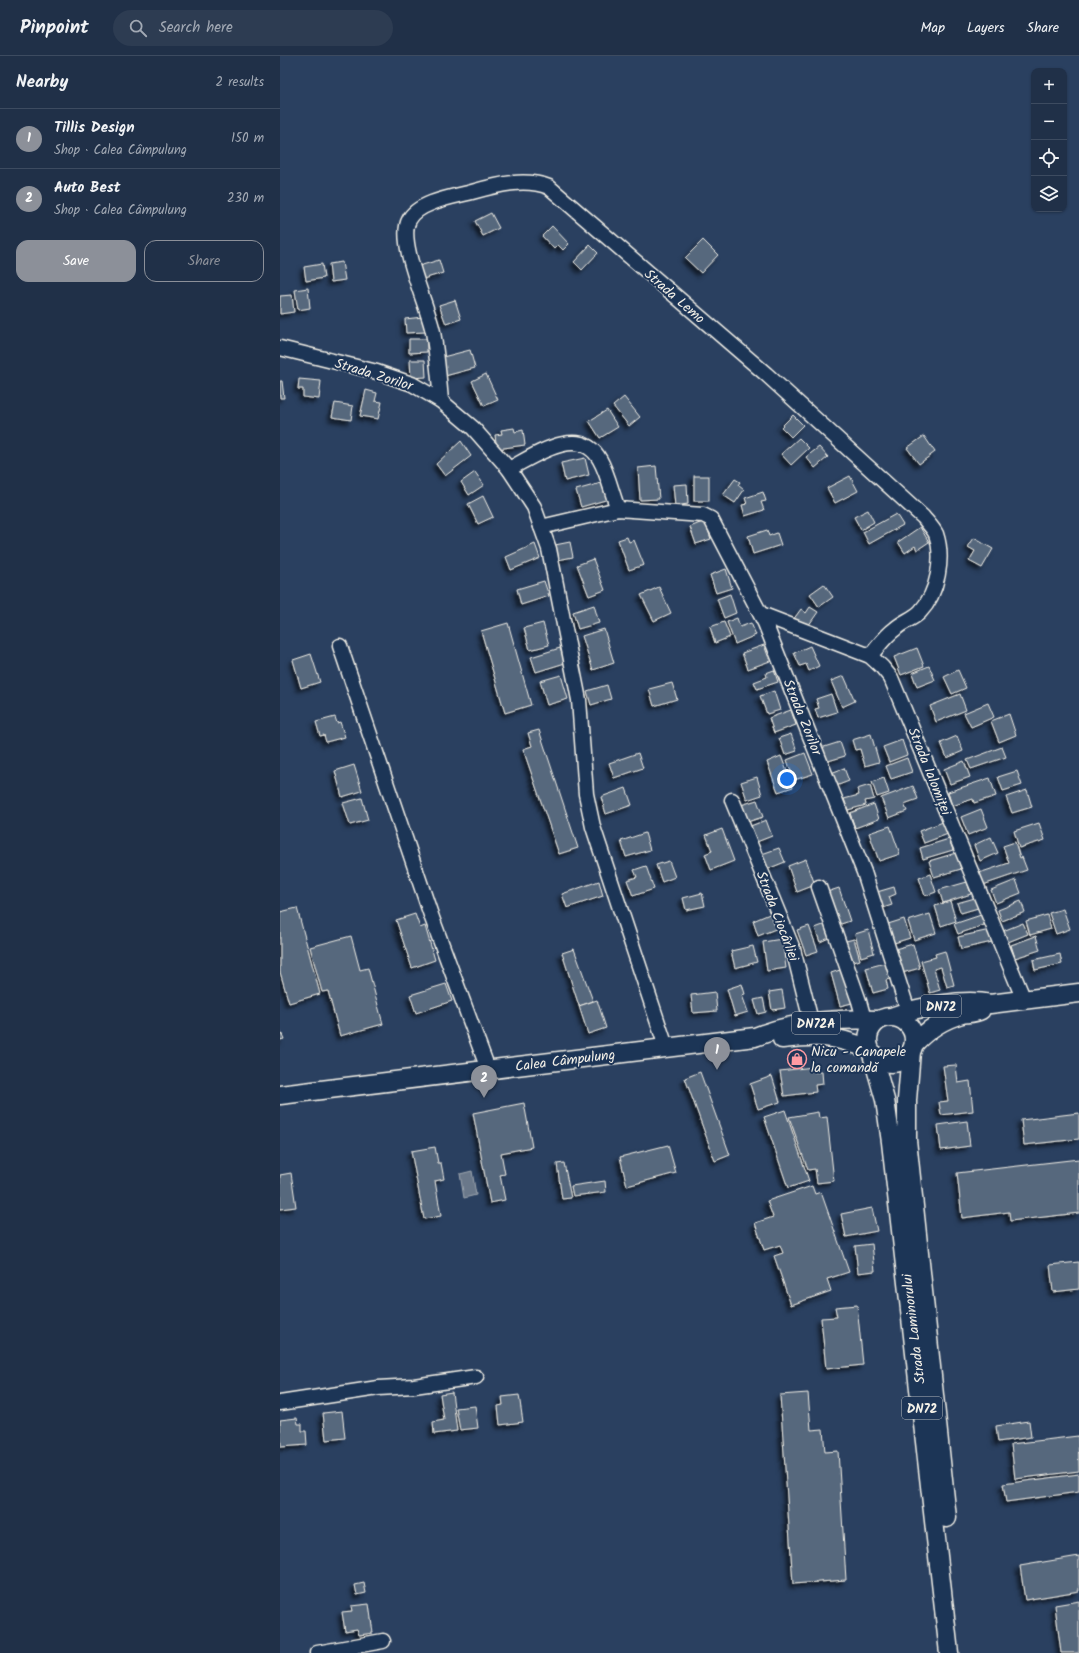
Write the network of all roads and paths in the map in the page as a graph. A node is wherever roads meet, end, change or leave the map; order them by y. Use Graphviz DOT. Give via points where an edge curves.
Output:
graph roads {
  1 [pos="280,348"];
  2 [pos="442,401"];
  3 [pos="509,469"];
  4 [pos="618,509"];
  5 [pos="541,527"];
  6 [pos="761,614"];
  7 [pos="340,646"];
  8 [pos="870,656"];
  9 [pos="732,800"];
  10 [pos="819,887"];
  11 [pos="1079,993"];
  12 [pos="1024,1000"];
  13 [pos="990,1004"];
  14 [pos="886,1017"];
  15 [pos="813,1030"];
  16 [pos="666,1047"];
  17 [pos="913,1048"];
  18 [pos="871,1051"];
  19 [pos="488,1069"];
  20 [pos="280,1095"];
  21 [pos="476,1377"];
  22 [pos="280,1402"];
  23 [pos="383,1641"];
  24 [pos="317,1653"];
  25 [pos="949,1653"];
  26 [pos="961,1653"];
  1 -- 2 [label="street, Strada Zorilor" via="377,372 412,384"];
  2 -- 3 [label="street, Strada Zorilor" via="473,428"];
  2 -- 8 [label="street, Strada Lemo" via="432,330 409,255 406,235 408,221 415,212 433,202 493,186 522,182 539,183 549,187 766,374 923,517 935,532 939,549 938,567 930,598 920,612 894,629"];
  3 -- 4 [label="street" via="551,447 569,442 589,447 600,460"];
  3 -- 5 [label="street, Strada Zorilor" via="534,507"];
  4 -- 5 [label="street, Strada Zorilor"];
  4 -- 6 [label="street, Strada Zorilor" via="710,518"];
  5 -- 16 [label="street, Strada Zorilor" via="549,549 579,700 586,794 593,827"];
  6 -- 8 [label="street, Strada Ialomiței"];
  6 -- 14 [label="street, Strada Zorilor" via="864,872"];
  7 -- 19 [label="street" via="432,918"];
  8 -- 12 [label="street, Strada Ialomiței" via="891,678"];
  9 -- 15 [label="street, Strada Ciocârliei" via="793,949"];
  10 -- 14 [label="street" via="859,1002"];
  11 -- 12 [label="main road, Calea Câmpulung / DN72"];
  12 -- 13 [label="main road, Calea Câmpulung / DN72"];
  13 -- 14 [label="main road, Calea Câmpulung / DN72" via="951,1004"];
  13 -- 17 [label="main road, Calea Câmpulung / DN72" via="980,1011 962,1014 930,1029"];
  14 -- 15 [label="main road, Calea Câmpulung / DN72A"];
  14 -- 17 [label="main road, DN72" via="901,1019 907,1023 914,1036"];
  14 -- 18 [label="main road, DN72" via="870,1030 868,1036"];
  15 -- 16 [label="main road, Calea Câmpulung / DN72A" via="775,1029 755,1036"];
  15 -- 18 [label="main road, Calea Câmpulung / DN72A"];
  16 -- 19 [label="main road, Calea Câmpulung / DN72A"];
  17 -- 18 [label="main road, Calea Câmpulung / DN72" via="906,1058 892,1063 878,1059"];
  17 -- 26 [label="main road, Strada Laminorului / DN72" via="906,1125 910,1177"];
  18 -- 25 [label="main road, Strada Laminorului / DN72" via="885,1100 891,1142"];
  19 -- 20 [label="main road, Calea Câmpulung / DN72A"];
  21 -- 22 [label="street"];
  23 -- 24 [label="street"];
}
